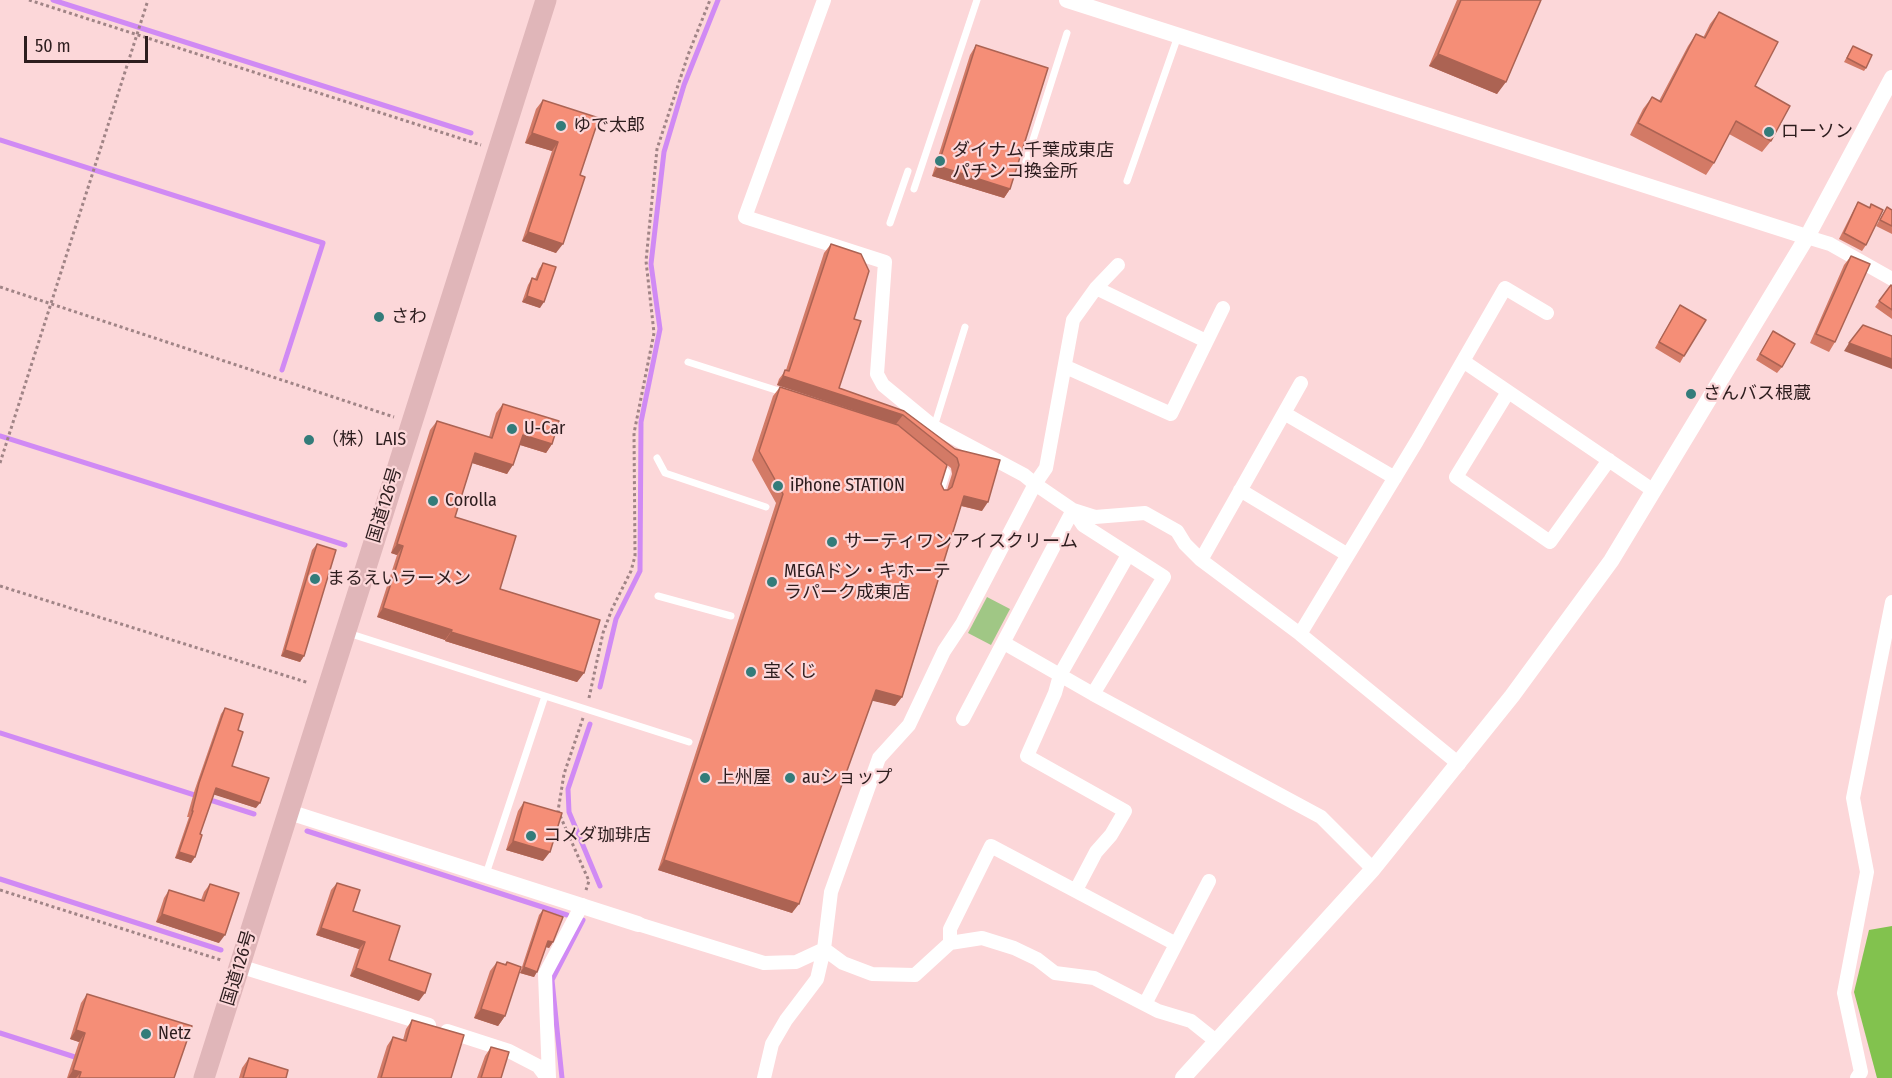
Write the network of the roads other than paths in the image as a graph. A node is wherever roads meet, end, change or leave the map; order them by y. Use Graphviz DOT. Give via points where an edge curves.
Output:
graph roads {
  1 [pos="546,0"];
  2 [pos="824,0"];
  3 [pos="977,0"];
  4 [pos="1067,0"];
  5 [pos="1067,33"];
  6 [pos="1178,36"];
  7 [pos="1892,78"];
  8 [pos="909,171"];
  9 [pos="1023,171"];
  10 [pos="1127,181"];
  11 [pos="914,189"];
  12 [pos="890,223"];
  13 [pos="1807,237"];
  14 [pos="1118,265"];
  15 [pos="1892,279"];
  16 [pos="1096,288"];
  17 [pos="1223,308"];
  18 [pos="1547,313"];
  19 [pos="965,327"];
  20 [pos="1206,341"];
  21 [pos="1463,361"];
  22 [pos="688,363"];
  23 [pos="1066,367"];
  24 [pos="1301,383"];
  25 [pos="1509,392"];
  26 [pos="792,395"];
  27 [pos="1284,413"];
  28 [pos="934,426"];
  29 [pos="657,458"];
  30 [pos="930,458"];
  31 [pos="1608,460"];
  32 [pos="1395,478"];
  33 [pos="1035,484"];
  34 [pos="1240,490"];
  35 [pos="1654,491"];
  36 [pos="940,494"];
  37 [pos="766,507"];
  38 [pos="1073,510"];
  39 [pos="1128,555"];
  40 [pos="1348,555"];
  41 [pos="1201,560"];
  42 [pos="658,596"];
  43 [pos="1892,602"];
  44 [pos="731,616"];
  45 [pos="345,632"];
  46 [pos="1300,634"];
  47 [pos="1004,643"];
  48 [pos="1060,675"];
  49 [pos="1093,694"];
  50 [pos="545,696"];
  51 [pos="963,719"];
  52 [pos="689,742"];
  53 [pos="1459,764"];
  54 [pos="289,812"];
  55 [pos="1373,869"];
  56 [pos="486,874"];
  57 [pos="1209,881"];
  58 [pos="1076,890"];
  59 [pos="582,905"];
  60 [pos="638,924"];
  61 [pos="950,943"];
  62 [pos="1176,944"];
  63 [pos="824,949"];
  64 [pos="239,966"];
  65 [pos="1145,1004"];
  66 [pos="1216,1041"];
  67 [pos="204,1078"];
  68 [pos="548,1078"];
  69 [pos="764,1078"];
  70 [pos="1183,1078"];
  71 [pos="1857,1078"];
  1 -- 45 [label="highway, 国道126号"];
  2 -- 28 [label="street" via="745,217 885,262 877,374 883,385"];
  3 -- 11 [label="lane"];
  4 -- 6 [label="street"];
  5 -- 9 [label="lane"];
  6 -- 10 [label="lane"];
  6 -- 13 [label="street"];
  7 -- 13 [label="street"];
  8 -- 12 [label="lane"];
  13 -- 15 [label="street" via="1830,244"];
  13 -- 35 [label="street"];
  14 -- 16 [label="street"];
  16 -- 20 [label="street"];
  16 -- 23 [label="street" via="1073,320"];
  17 -- 20 [label="street"];
  18 -- 21 [label="street" via="1505,288"];
  19 -- 28 [label="lane"];
  20 -- 23 [label="street" via="1171,414"];
  21 -- 25 [label="street"];
  21 -- 32 [label="street"];
  22 -- 26 [label="lane"];
  23 -- 33 [label="street" via="1046,468"];
  24 -- 27 [label="street"];
  25 -- 31 [label="street"];
  25 -- 31 [label="street" via="1456,477 1550,542"];
  27 -- 32 [label="street"];
  27 -- 34 [label="street"];
  28 -- 33 [label="street"];
  29 -- 37 [label="lane" via="665,473"];
  30 -- 36 [label="lane" via="948,472"];
  31 -- 35 [label="street"];
  32 -- 40 [label="street"];
  33 -- 38 [label="street"];
  33 -- 63 [label="street" via="944,651 909,725 879,758 831,892"];
  34 -- 40 [label="street"];
  34 -- 41 [label="street"];
  35 -- 53 [label="street" via="1611,561"];
  38 -- 39 [label="street" via="1083,525"];
  38 -- 41 [label="street" via="1095,517 1145,513 1177,531"];
  38 -- 47 [label="street"];
  39 -- 48 [label="street"];
  39 -- 49 [label="street" via="1164,577"];
  40 -- 46 [label="street"];
  41 -- 46 [label="street"];
  42 -- 44 [label="lane"];
  43 -- 71 [label="street" via="1853,798 1867,872 1844,993 1861,1072"];
  45 -- 50 [label="lane"];
  45 -- 54 [label="highway, 国道126号"];
  46 -- 53 [label="street"];
  47 -- 48 [label="street"];
  47 -- 51 [label="street"];
  48 -- 49 [label="street"];
  48 -- 58 [label="street" via="1027,756 1125,811 1112,835 1096,852"];
  49 -- 55 [label="street" via="1321,817"];
  50 -- 52 [label="lane"];
  50 -- 56 [label="lane"];
  53 -- 55 [label="street"];
  54 -- 56 [label="street"];
  54 -- 64 [label="highway, 国道126号"];
  55 -- 66 [label="street"];
  56 -- 59 [label="street"];
  57 -- 62 [label="street"];
  58 -- 61 [label="street" via="991,846 950,929"];
  58 -- 62 [label="street"];
  59 -- 60 [label="street"];
  59 -- 68 [label="street" via="545,974"];
  60 -- 63 [label="street" via="764,963 796,962"];
  61 -- 63 [label="street" via="915,975 873,974 843,963"];
  61 -- 65 [label="street" via="982,938 1014,948 1055,973 1094,978"];
  62 -- 65 [label="street"];
  63 -- 69 [label="street" via="817,979 772,1044"];
  64 -- 67 [label="highway, 国道126号"];
  64 -- 68 [label="street" via="510,1051 538,1066"];
  65 -- 66 [label="street" via="1191,1021"];
  66 -- 70 [label="street"];
}
